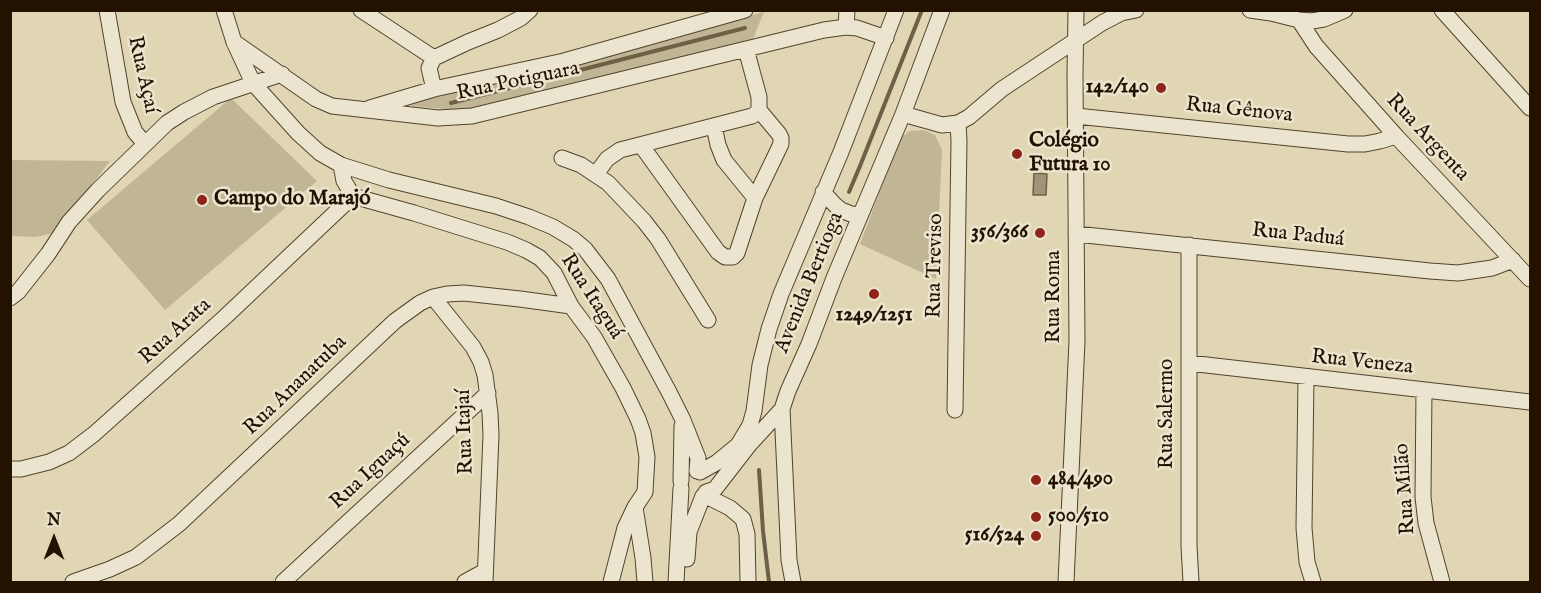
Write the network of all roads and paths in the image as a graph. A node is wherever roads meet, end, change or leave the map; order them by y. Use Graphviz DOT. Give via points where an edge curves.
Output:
graph roads {
  1 [pos="107,10"];
  2 [pos="224,10"];
  3 [pos="361,10"];
  4 [pos="530,10"];
  5 [pos="698,10"];
  6 [pos="745,10"];
  7 [pos="847,10"];
  8 [pos="897,10"];
  9 [pos="942,10"];
  10 [pos="1076,10"];
  11 [pos="1136,10"];
  12 [pos="1250,10"];
  13 [pos="1345,10"];
  14 [pos="1442,10"];
  15 [pos="1299,20"];
  16 [pos="691,25"];
  17 [pos="846,27"];
  18 [pos="886,38"];
  19 [pos="1075,41"];
  20 [pos="234,42"];
  21 [pos="746,50"];
  22 [pos="434,58"];
  23 [pos="282,74"];
  24 [pos="253,83"];
  25 [pos="434,89"];
  26 [pos="1530,108"];
  27 [pos="364,110"];
  28 [pos="759,110"];
  29 [pos="903,114"];
  30 [pos="1076,116"];
  31 [pos="958,123"];
  32 [pos="714,126"];
  33 [pos="1396,136"];
  34 [pos="145,144"];
  35 [pos="641,145"];
  36 [pos="562,159"];
  37 [pos="341,165"];
  38 [pos="596,174"];
  39 [pos="823,192"];
  40 [pos="353,196"];
  41 [pos="755,198"];
  42 [pos="860,215"];
  43 [pos="1076,234"];
  44 [pos="1189,245"];
  45 [pos="1513,260"];
  46 [pos="1530,279"];
  47 [pos="432,297"];
  48 [pos="10,298"];
  49 [pos="571,306"];
  50 [pos="708,320"];
  51 [pos="1189,363"];
  52 [pos="1306,378"];
  53 [pos="1424,390"];
  54 [pos="488,393"];
  55 [pos="1530,402"];
  56 [pos="782,409"];
  57 [pos="955,410"];
  58 [pos="683,420"];
  59 [pos="10,470"];
  60 [pos="699,471"];
  61 [pos="681,484"];
  62 [pos="704,494"];
  63 [pos="635,507"];
  64 [pos="485,577"];
  65 [pos="73,582"];
  66 [pos="284,582"];
  67 [pos="465,582"];
  68 [pos="611,582"];
  69 [pos="645,582"];
  70 [pos="676,582"];
  71 [pos="685,582"];
  72 [pos="748,582"];
  73 [pos="793,582"];
  74 [pos="1066,582"];
  75 [pos="1191,582"];
  76 [pos="1313,582"];
  77 [pos="1442,582"];
  1 -- 34 [label="street, Rua Açaí" via="123,102 135,132"];
  2 -- 20 [label="street"];
  3 -- 22 [label="street"];
  4 -- 22 [label="street" via="498,30"];
  5 -- 16 [label="street"];
  6 -- 16 [label="street, Rua Potiguara"];
  7 -- 17 [label="street"];
  8 -- 18 [label="street, Avenida Bertioga"];
  9 -- 29 [label="street, Avenida Bertioga"];
  10 -- 19 [label="street, Rua Roma"];
  11 -- 19 [label="street" via="1121,13"];
  12 -- 15 [label="street"];
  13 -- 15 [label="street" via="1324,19"];
  14 -- 26 [label="street"];
  15 -- 33 [label="street, Rua Argenta" via="1316,46"];
  16 -- 25 [label="street, Rua Potiguara" via="564,61"];
  17 -- 18 [label="street, Rua Potiguara"];
  17 -- 21 [label="street, Rua Potiguara"];
  18 -- 39 [label="street, Avenida Bertioga"];
  19 -- 30 [label="street, Rua Roma"];
  19 -- 31 [label="street"];
  20 -- 23 [label="street"];
  20 -- 24 [label="street"];
  21 -- 27 [label="street, Rua Potiguara" via="472,116 438,118"];
  21 -- 28 [label="street"];
  22 -- 25 [label="street" via="429,68"];
  23 -- 24 [label="street"];
  23 -- 27 [label="street" via="316,99 332,106"];
  24 -- 34 [label="street" via="184,112"];
  24 -- 37 [label="street" via="298,134"];
  25 -- 27 [label="street, Rua Potiguara"];
  28 -- 32 [label="street" via="752,116"];
  28 -- 41 [label="street" via="781,138 781,144"];
  29 -- 31 [label="street" via="942,125"];
  29 -- 42 [label="street, Avenida Bertioga"];
  30 -- 33 [label="street, Rua Gênova" via="1348,144"];
  30 -- 43 [label="street, Rua Roma"];
  31 -- 57 [label="street, Rua Treviso"];
  32 -- 35 [label="street"];
  32 -- 41 [label="street" via="724,159"];
  33 -- 45 [label="street, Rua Argenta"];
  34 -- 48 [label="street" via="69,222 48,254"];
  35 -- 38 [label="street" via="615,153"];
  35 -- 41 [label="street" via="724,257 737,253"];
  36 -- 38 [label="street"];
  37 -- 40 [label="street" via="344,182"];
  37 -- 58 [label="street" via="496,206 553,227 573,239 608,279"];
  38 -- 50 [label="street" via="658,239"];
  39 -- 42 [label="street" via="841,210"];
  39 -- 60 [label="street, Avenida Bertioga" via="769,329 750,425 738,445"];
  40 -- 49 [label="street, Rua Itaguá" via="526,250 554,273"];
  40 -- 59 [label="street, Rua Arata" via="94,435 49,462"];
  42 -- 56 [label="street, Avenida Bertioga"];
  43 -- 44 [label="street, Rua Paduá"];
  43 -- 74 [label="street, Rua Roma" via="1077,341"];
  44 -- 45 [label="street, Rua Paduá" via="1458,273"];
  44 -- 51 [label="street, Rua Salermo"];
  45 -- 46 [label="street, Rua Argenta"];
  47 -- 49 [label="street, Rua Ananatuba" via="464,293"];
  47 -- 54 [label="street, Rua Itajaí" via="473,347"];
  47 -- 65 [label="street, Rua Ananatuba" via="395,321 179,524 136,557"];
  49 -- 63 [label="street, Rua Itaguá" via="594,337 638,418 647,457 645,492"];
  51 -- 52 [label="street, Rua Veneza"];
  51 -- 75 [label="street, Rua Salermo"];
  52 -- 53 [label="street, Rua Veneza"];
  52 -- 76 [label="street" via="1304,528"];
  53 -- 55 [label="street, Rua Veneza"];
  53 -- 77 [label="street, Rua Milão" via="1426,523"];
  54 -- 64 [label="street, Rua Itajaí" via="491,435"];
  54 -- 66 [label="street, Rua Iguaçú"];
  56 -- 62 [label="street" via="715,489"];
  56 -- 73 [label="street, Avenida Bertioga"];
  58 -- 60 [label="street"];
  58 -- 61 [label="street"];
  60 -- 61 [label="street" via="689,472"];
  60 -- 62 [label="street" via="708,483"];
  61 -- 62 [label="street" via="690,498"];
  61 -- 70 [label="street"];
  62 -- 71 [label="street" via="689,532"];
  62 -- 72 [label="street" via="743,519"];
  63 -- 68 [label="street, Rua Itaguá" via="624,528"];
  63 -- 69 [label="street"];
  64 -- 67 [label="street"];
}
